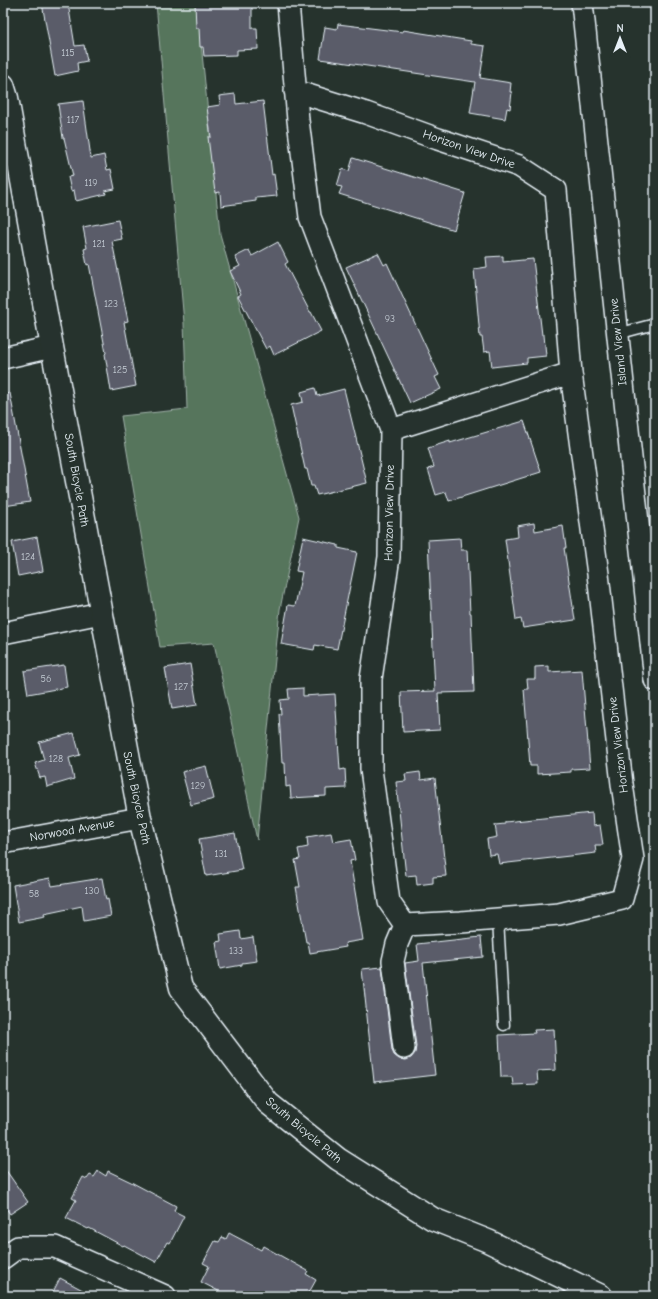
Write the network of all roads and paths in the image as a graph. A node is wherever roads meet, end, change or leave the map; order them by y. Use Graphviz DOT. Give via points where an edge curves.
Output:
graph roads {
  1 [pos="288,3"];
  2 [pos="582,3"];
  3 [pos="295,91"];
  4 [pos="4,94"];
  5 [pos="655,324"];
  6 [pos="617,334"];
  7 [pos="52,347"];
  8 [pos="3,358"];
  9 [pos="571,373"];
  10 [pos="391,430"];
  11 [pos="101,612"];
  12 [pos="3,632"];
  13 [pos="655,680"];
  14 [pos="140,818"];
  15 [pos="3,843"];
  16 [pos="498,919"];
  17 [pos="405,924"];
  18 [pos="504,1026"];
  19 [pos="404,1048"];
  20 [pos="3,1258"];
  21 [pos="165,1296"];
  22 [pos="601,1296"];
  1 -- 3 [label="street, Horizon View Drive"];
  2 -- 6 [label="street, Island View Drive"];
  3 -- 9 [label="street, Horizon View Drive" via="366,112 519,166 556,190"];
  3 -- 10 [label="street, Horizon View Drive" via="310,217"];
  4 -- 7 [label="street, South Bicycle Path"];
  5 -- 6 [label="lane"];
  6 -- 13 [label="street, Island View Drive"];
  7 -- 8 [label="street"];
  7 -- 11 [label="street, South Bicycle Path"];
  9 -- 10 [label="street"];
  9 -- 16 [label="street, Horizon View Drive" via="633,859 622,899 559,914"];
  10 -- 17 [label="street, Horizon View Drive" via="389,557 371,679 371,769 389,902"];
  11 -- 12 [label="street"];
  11 -- 14 [label="street, South Bicycle Path"];
  14 -- 15 [label="street, Norwood Avenue"];
  14 -- 22 [label="street, South Bicycle Path" via="181,988 268,1103 338,1159 433,1219 488,1242"];
  16 -- 17 [label="street, Horizon View Drive"];
  16 -- 18 [label="lane"];
  17 -- 19 [label="street" via="393,962"];
  20 -- 21 [label="street" via="18,1247 55,1247"];
}
